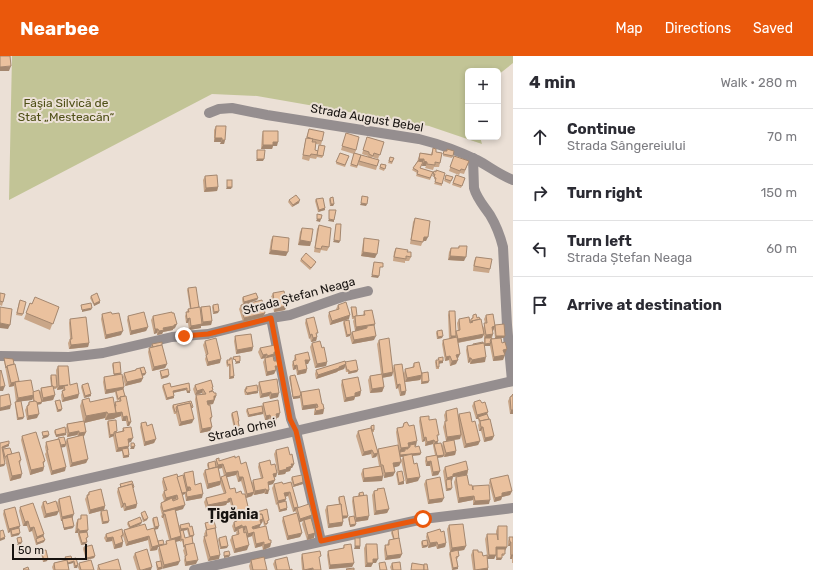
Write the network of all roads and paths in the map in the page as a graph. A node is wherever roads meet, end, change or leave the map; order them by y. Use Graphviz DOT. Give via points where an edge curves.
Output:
graph roads {
  1 [pos="209,113"];
  2 [pos="473,158"];
  3 [pos="513,180"];
  4 [pos="368,291"];
  5 [pos="271,318"];
  6 [pos="0,356"];
  7 [pos="513,381"];
  8 [pos="296,431"];
  9 [pos="0,499"];
  10 [pos="513,508"];
  11 [pos="321,541"];
  12 [pos="194,570"];
  1 -- 2 [label="street, Strada August Bebel" via="232,108 394,135 436,144"];
  2 -- 3 [label="street, Strada August Bebel"];
  2 -- 7 [label="street" via="475,193 495,225 503,247"];
  4 -- 5 [label="street, Strada Ștefan Neaga" via="290,315"];
  5 -- 6 [label="street, Strada Ștefan Neaga" via="208,334 172,338 103,353 69,357"];
  5 -- 8 [label="street" via="290,419"];
  7 -- 8 [label="street, Strada Orhei"];
  8 -- 9 [label="street, Strada Orhei"];
  8 -- 11 [label="street"];
  10 -- 11 [label="street" via="423,519"];
  11 -- 12 [label="street"];
}
